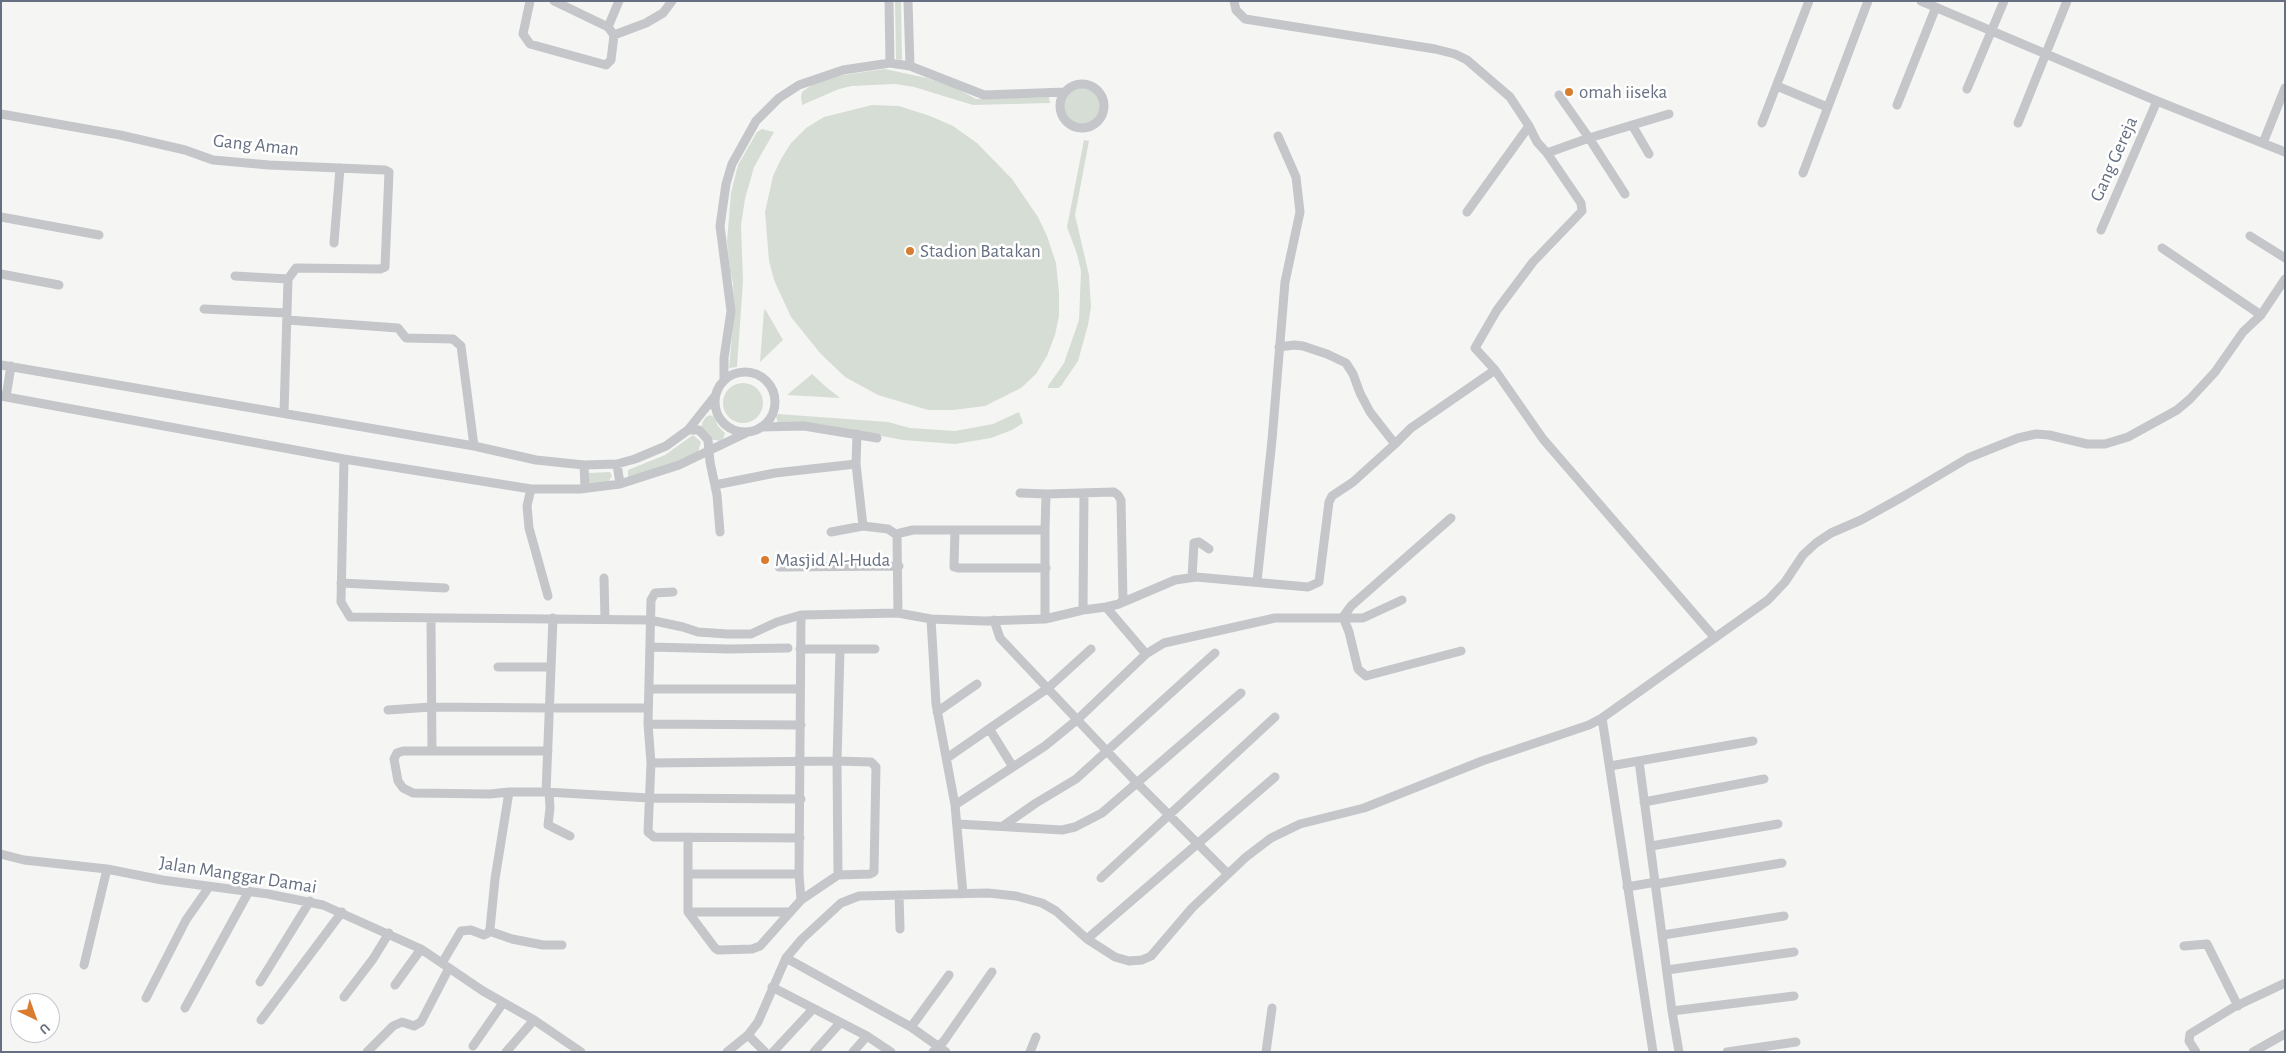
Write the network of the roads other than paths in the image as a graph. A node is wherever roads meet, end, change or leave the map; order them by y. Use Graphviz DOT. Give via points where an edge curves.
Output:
graph roads {
  1 [pos="530,1"];
  2 [pos="554,1"];
  3 [pos="619,1"];
  4 [pos="672,1"];
  5 [pos="889,1"];
  6 [pos="908,1"];
  7 [pos="1234,1"];
  8 [pos="1809,1"];
  9 [pos="1868,1"];
  10 [pos="1921,1"];
  11 [pos="2004,1"];
  12 [pos="2067,1"];
  13 [pos="1936,8"];
  14 [pos="608,27"];
  15 [pos="1992,31"];
  16 [pos="614,35"];
  17 [pos="2046,53"];
  18 [pos="890,63"];
  19 [pos="910,66"];
  20 [pos="1777,86"];
  21 [pos="2285,88"];
  22 [pos="1967,89"];
  23 [pos="1065,92"];
  24 [pos="1559,95"];
  25 [pos="2157,101"];
  26 [pos="1897,105"];
  27 [pos="1827,107"];
  28 [pos="1,114"];
  29 [pos="1669,114"];
  30 [pos="1762,123"];
  31 [pos="2018,123"];
  32 [pos="1632,125"];
  33 [pos="1529,126"];
  34 [pos="1278,136"];
  35 [pos="1589,138"];
  36 [pos="2263,143"];
  37 [pos="2285,152"];
  38 [pos="1547,153"];
  39 [pos="1649,154"];
  40 [pos="340,168"];
  41 [pos="1802,173"];
  42 [pos="1624,194"];
  43 [pos="1467,212"];
  44 [pos="1,217"];
  45 [pos="2101,230"];
  46 [pos="99,235"];
  47 [pos="2250,236"];
  48 [pos="334,243"];
  49 [pos="2162,248"];
  50 [pos="2285,258"];
  51 [pos="1,274"];
  52 [pos="234,276"];
  53 [pos="288,279"];
  54 [pos="2285,279"];
  55 [pos="59,285"];
  56 [pos="204,309"];
  57 [pos="2261,315"];
  58 [pos="287,317"];
  59 [pos="1279,347"];
  60 [pos="1,365"];
  61 [pos="11,366"];
  62 [pos="1495,370"];
  63 [pos="724,380"];
  64 [pos="715,396"];
  65 [pos="4,397"];
  66 [pos="284,413"];
  67 [pos="761,427"];
  68 [pos="688,430"];
  69 [pos="748,432"];
  70 [pos="857,434"];
  71 [pos="877,438"];
  72 [pos="1395,444"];
  73 [pos="474,446"];
  74 [pos="710,450"];
  75 [pos="344,458"];
  76 [pos="617,464"];
  77 [pos="856,464"];
  78 [pos="584,465"];
  79 [pos="620,484"];
  80 [pos="715,485"];
  81 [pos="585,488"];
  82 [pos="531,489"];
  83 [pos="1020,493"];
  84 [pos="1084,493"];
  85 [pos="1046,494"];
  86 [pos="1451,518"];
  87 [pos="863,526"];
  88 [pos="955,530"];
  89 [pos="1045,530"];
  90 [pos="720,532"];
  91 [pos="831,532"];
  92 [pos="898,535"];
  93 [pos="1209,548"];
  94 [pos="899,566"];
  95 [pos="779,567"];
  96 [pos="1046,568"];
  97 [pos="1192,577"];
  98 [pos="604,578"];
  99 [pos="1257,582"];
  100 [pos="341,583"];
  101 [pos="445,588"];
  102 [pos="673,592"];
  103 [pos="548,596"];
  104 [pos="1402,600"];
  105 [pos="1121,603"];
  106 [pos="1106,607"];
  107 [pos="1082,610"];
  108 [pos="898,613"];
  109 [pos="801,616"];
  110 [pos="1343,617"];
  111 [pos="553,618"];
  112 [pos="605,619"];
  113 [pos="931,619"];
  114 [pos="1045,619"];
  115 [pos="431,620"];
  116 [pos="650,620"];
  117 [pos="994,620"];
  118 [pos="1715,638"];
  119 [pos="650,647"];
  120 [pos="788,648"];
  121 [pos="800,649"];
  122 [pos="875,649"];
  123 [pos="1091,649"];
  124 [pos="840,650"];
  125 [pos="1461,651"];
  126 [pos="1215,653"];
  127 [pos="1146,654"];
  128 [pos="498,667"];
  129 [pos="551,668"];
  130 [pos="977,684"];
  131 [pos="1048,688"];
  132 [pos="649,689"];
  133 [pos="800,689"];
  134 [pos="1241,693"];
  135 [pos="431,707"];
  136 [pos="553,708"];
  137 [pos="648,708"];
  138 [pos="388,710"];
  139 [pos="937,712"];
  140 [pos="1275,717"];
  141 [pos="1602,718"];
  142 [pos="1078,719"];
  143 [pos="648,724"];
  144 [pos="801,725"];
  145 [pos="990,730"];
  146 [pos="1753,741"];
  147 [pos="1107,750"];
  148 [pos="432,751"];
  149 [pos="548,751"];
  150 [pos="947,758"];
  151 [pos="837,761"];
  152 [pos="1639,761"];
  153 [pos="800,762"];
  154 [pos="652,763"];
  155 [pos="1610,766"];
  156 [pos="1013,767"];
  157 [pos="1275,777"];
  158 [pos="1764,779"];
  159 [pos="1137,783"];
  160 [pos="509,792"];
  161 [pos="551,792"];
  162 [pos="649,798"];
  163 [pos="800,799"];
  164 [pos="1644,802"];
  165 [pos="955,804"];
  166 [pos="1170,815"];
  167 [pos="958,824"];
  168 [pos="1778,824"];
  169 [pos="1003,826"];
  170 [pos="570,836"];
  171 [pos="688,837"];
  172 [pos="800,838"];
  173 [pos="1198,845"];
  174 [pos="1651,846"];
  175 [pos="1,854"];
  176 [pos="1782,863"];
  177 [pos="107,869"];
  178 [pos="688,874"];
  179 [pos="799,874"];
  180 [pos="1228,874"];
  181 [pos="838,875"];
  182 [pos="1101,878"];
  183 [pos="1656,883"];
  184 [pos="209,887"];
  185 [pos="1628,887"];
  186 [pos="249,891"];
  187 [pos="963,894"];
  188 [pos="899,895"];
  189 [pos="801,900"];
  190 [pos="310,901"];
  191 [pos="342,912"];
  192 [pos="688,912"];
  193 [pos="789,912"];
  194 [pos="1784,916"];
  195 [pos="900,929"];
  196 [pos="489,931"];
  197 [pos="389,933"];
  198 [pos="1662,935"];
  199 [pos="1087,939"];
  200 [pos="562,945"];
  201 [pos="2184,946"];
  202 [pos="421,949"];
  203 [pos="1794,952"];
  204 [pos="786,958"];
  205 [pos="84,964"];
  206 [pos="445,965"];
  207 [pos="1667,970"];
  208 [pos="992,972"];
  209 [pos="948,975"];
  210 [pos="260,982"];
  211 [pos="2285,983"];
  212 [pos="395,985"];
  213 [pos="772,987"];
  214 [pos="1794,996"];
  215 [pos="344,997"];
  216 [pos="146,998"];
  217 [pos="502,1003"];
  218 [pos="2238,1006"];
  219 [pos="185,1008"];
  220 [pos="1272,1008"];
  221 [pos="813,1009"];
  222 [pos="1672,1011"];
  223 [pos="261,1020"];
  224 [pos="534,1020"];
  225 [pos="840,1023"];
  226 [pos="911,1027"];
  227 [pos="2285,1034"];
  228 [pos="748,1035"];
  229 [pos="867,1036"];
  230 [pos="1036,1038"];
  231 [pos="1796,1042"];
  232 [pos="473,1046"];
  233 [pos="935,1049"];
  234 [pos="367,1052"];
  235 [pos="506,1052"];
  236 [pos="581,1052"];
  237 [pos="726,1052"];
  238 [pos="766,1052"];
  239 [pos="773,1052"];
  240 [pos="814,1052"];
  241 [pos="852,1052"];
  242 [pos="891,1052"];
  243 [pos="946,1052"];
  244 [pos="1030,1052"];
  245 [pos="1266,1052"];
  246 [pos="1653,1052"];
  247 [pos="1679,1052"];
  248 [pos="1728,1052"];
  249 [pos="2196,1052"];
  250 [pos="2253,1052"];
  1 -- 16 [label="street" via="523,34 530,44 606,65 611,60"];
  2 -- 14 [label="street"];
  3 -- 14 [label="street"];
  4 -- 16 [label="street" via="663,13 646,23"];
  5 -- 18 [label="street"];
  6 -- 19 [label="street"];
  7 -- 33 [label="street" via="1236,10 1245,19 1455,54 1467,60 1510,97"];
  8 -- 20 [label="street"];
  9 -- 27 [label="street"];
  10 -- 13 [label="street"];
  11 -- 15 [label="street"];
  12 -- 17 [label="street"];
  13 -- 15 [label="street"];
  13 -- 26 [label="street"];
  14 -- 16 [label="street"];
  15 -- 17 [label="street"];
  15 -- 22 [label="street"];
  17 -- 25 [label="street"];
  17 -- 31 [label="street"];
  18 -- 19 [label="street"];
  18 -- 63 [label="street" via="842,70 799,85 779,98 756,121 732,164 720,226 731,312"];
  19 -- 23 [label="street" via="984,95"];
  20 -- 27 [label="street"];
  20 -- 30 [label="street"];
  21 -- 36 [label="street"];
  23 -- 23 [label="street" via="1083,84 1098,90 1104,103 1099,121 1082,128 1069,124 1060,107"];
  24 -- 35 [label="street"];
  25 -- 36 [label="street"];
  25 -- 45 [label="street, Gang Gereja"];
  27 -- 41 [label="street"];
  28 -- 40 [label="street, Gang Aman" via="120,135 186,150 213,160"];
  29 -- 32 [label="street"];
  32 -- 35 [label="street"];
  32 -- 39 [label="street"];
  33 -- 38 [label="street"];
  33 -- 43 [label="street"];
  34 -- 59 [label="street" via="1296,177 1300,212 1285,282"];
  35 -- 38 [label="street"];
  35 -- 42 [label="street"];
  36 -- 37 [label="street"];
  38 -- 62 [label="street" via="1581,203 1582,211 1534,262 1497,310 1475,348"];
  40 -- 48 [label="street"];
  40 -- 53 [label="street, Gang Aman" via="389,172 386,264 380,269 296,268"];
  44 -- 46 [label="street"];
  47 -- 50 [label="street"];
  49 -- 57 [label="street"];
  51 -- 55 [label="street"];
  52 -- 53 [label="street"];
  53 -- 58 [label="street"];
  54 -- 57 [label="street"];
  56 -- 58 [label="street"];
  57 -- 118 [label="street" via="2243,332 2204,385 2177,410 2128,437 2105,444 2086,444 2036,434 1968,458 1816,543 1768,600"];
  58 -- 66 [label="street"];
  58 -- 73 [label="street" via="398,328 406,338 453,339 461,346"];
  59 -- 72 [label="street" via="1303,346 1346,364 1370,412"];
  59 -- 99 [label="street"];
  60 -- 61 [label="street"];
  61 -- 65 [label="street"];
  61 -- 66 [label="street"];
  62 -- 72 [label="street" via="1411,428"];
  62 -- 118 [label="street" via="1543,440"];
  63 -- 64 [label="street"];
  63 -- 67 [label="street" via="749,372 765,379 775,403"];
  64 -- 68 [label="street"];
  64 -- 69 [label="street" via="719,417 726,426"];
  65 -- 75 [label="street"];
  66 -- 73 [label="street"];
  67 -- 69 [label="street"];
  67 -- 70 [label="street" via="804,426"];
  68 -- 74 [label="street" via="700,430 708,440"];
  68 -- 76 [label="street" via="666,446"];
  69 -- 74 [label="street"];
  70 -- 71 [label="street"];
  70 -- 77 [label="street"];
  72 -- 99 [label="street" via="1353,482 1332,496 1319,582 1308,587"];
  73 -- 78 [label="street" via="536,460"];
  74 -- 79 [label="street" via="679,465"];
  74 -- 80 [label="street"];
  75 -- 82 [label="street"];
  75 -- 100 [label="street"];
  76 -- 78 [label="street"];
  76 -- 79 [label="street"];
  77 -- 80 [label="street" via="798,470"];
  77 -- 87 [label="street"];
  78 -- 81 [label="street"];
  79 -- 81 [label="street"];
  80 -- 90 [label="street"];
  81 -- 82 [label="street"];
  82 -- 103 [label="street" via="527,506 529,528"];
  83 -- 85 [label="street"];
  84 -- 85 [label="street"];
  84 -- 105 [label="street" via="1114,492 1121,500"];
  84 -- 107 [label="street"];
  85 -- 89 [label="street"];
  86 -- 110 [label="street" via="1351,606"];
  87 -- 91 [label="street"];
  87 -- 92 [label="street" via="888,529"];
  88 -- 89 [label="street"];
  88 -- 92 [label="street" via="913,530"];
  88 -- 96 [label="street" via="954,566 958,568"];
  89 -- 96 [label="street"];
  92 -- 94 [label="street"];
  93 -- 97 [label="street" via="1200,542 1194,543"];
  94 -- 95 [label="street"];
  94 -- 108 [label="street"];
  96 -- 114 [label="street"];
  97 -- 99 [label="street"];
  97 -- 105 [label="street" via="1164,584"];
  98 -- 112 [label="street"];
  100 -- 101 [label="street"];
  100 -- 115 [label="street" via="341,602 350,617"];
  102 -- 116 [label="street" via="653,594"];
  104 -- 110 [label="street" via="1363,618"];
  105 -- 106 [label="street"];
  106 -- 107 [label="street"];
  106 -- 127 [label="street"];
  107 -- 114 [label="street"];
  108 -- 109 [label="street"];
  108 -- 113 [label="street"];
  109 -- 116 [label="street" via="777,622 752,634 698,632"];
  109 -- 121 [label="street"];
  110 -- 125 [label="street" via="1358,669 1366,676"];
  110 -- 127 [label="street" via="1275,618 1164,643"];
  111 -- 112 [label="street"];
  111 -- 115 [label="street"];
  111 -- 129 [label="street"];
  112 -- 116 [label="street"];
  113 -- 117 [label="street"];
  113 -- 139 [label="street"];
  114 -- 117 [label="street"];
  115 -- 135 [label="street"];
  116 -- 119 [label="street"];
  117 -- 131 [label="street" via="998,634"];
  118 -- 141 [label="street"];
  119 -- 120 [label="street"];
  119 -- 132 [label="street"];
  121 -- 124 [label="street"];
  121 -- 133 [label="street"];
  122 -- 124 [label="street"];
  123 -- 131 [label="street"];
  124 -- 151 [label="street"];
  126 -- 147 [label="street"];
  127 -- 142 [label="street"];
  128 -- 129 [label="street"];
  129 -- 136 [label="street"];
  130 -- 139 [label="street"];
  131 -- 142 [label="street"];
  131 -- 145 [label="street"];
  132 -- 133 [label="street"];
  132 -- 137 [label="street"];
  133 -- 144 [label="street"];
  134 -- 159 [label="street"];
  135 -- 136 [label="street"];
  135 -- 138 [label="street"];
  135 -- 148 [label="street"];
  136 -- 137 [label="street"];
  136 -- 149 [label="street"];
  137 -- 143 [label="street"];
  139 -- 150 [label="street"];
  140 -- 166 [label="street"];
  141 -- 155 [label="street"];
  141 -- 180 [label="street" via="1589,726 1482,761 1364,808 1300,824 1270,838"];
  142 -- 147 [label="street"];
  142 -- 156 [label="street"];
  143 -- 144 [label="street"];
  143 -- 154 [label="street"];
  144 -- 153 [label="street"];
  145 -- 150 [label="street"];
  145 -- 156 [label="street"];
  146 -- 152 [label="street"];
  147 -- 159 [label="street"];
  147 -- 169 [label="street" via="1076,779"];
  148 -- 149 [label="street"];
  148 -- 160 [label="street" via="403,751 394,758 398,781 403,788 430,794"];
  149 -- 161 [label="street"];
  150 -- 165 [label="street"];
  151 -- 153 [label="street"];
  151 -- 181 [label="street"];
  151 -- 181 [label="street" via="871,762 876,767 874,872"];
  152 -- 155 [label="street"];
  152 -- 164 [label="street"];
  153 -- 154 [label="street"];
  153 -- 163 [label="street"];
  154 -- 162 [label="street"];
  155 -- 185 [label="street"];
  156 -- 165 [label="street"];
  157 -- 173 [label="street"];
  158 -- 164 [label="street"];
  159 -- 166 [label="street"];
  159 -- 169 [label="street" via="1102,813 1076,828"];
  160 -- 161 [label="street"];
  160 -- 196 [label="street"];
  161 -- 162 [label="street"];
  161 -- 170 [label="street" via="548,825"];
  162 -- 163 [label="street"];
  162 -- 171 [label="street" via="648,832 651,836"];
  163 -- 172 [label="street"];
  164 -- 174 [label="street"];
  165 -- 167 [label="street"];
  166 -- 173 [label="street"];
  166 -- 182 [label="street"];
  167 -- 169 [label="street"];
  167 -- 187 [label="street"];
  168 -- 174 [label="street"];
  171 -- 172 [label="street"];
  171 -- 178 [label="street"];
  172 -- 179 [label="street"];
  173 -- 180 [label="street"];
  173 -- 199 [label="street"];
  174 -- 183 [label="street"];
  175 -- 177 [label="street, Jalan Manggar Damai" via="24,860"];
  176 -- 183 [label="street"];
  177 -- 184 [label="street, Jalan Manggar Damai"];
  177 -- 205 [label="street"];
  178 -- 179 [label="street"];
  178 -- 192 [label="street"];
  179 -- 189 [label="street"];
  180 -- 199 [label="street" via="1179,921 1152,956 1129,961 1115,957"];
  181 -- 189 [label="street"];
  183 -- 185 [label="street"];
  183 -- 198 [label="street"];
  184 -- 186 [label="street, Jalan Manggar Damai"];
  184 -- 216 [label="street" via="186,920"];
  185 -- 246 [label="street"];
  186 -- 190 [label="street, Jalan Manggar Damai"];
  186 -- 219 [label="street"];
  187 -- 188 [label="street"];
  187 -- 199 [label="street" via="1016,896 1042,903"];
  188 -- 195 [label="street"];
  188 -- 204 [label="street" via="859,896 842,903 821,920"];
  189 -- 193 [label="street"];
  190 -- 191 [label="street, Jalan Manggar Damai"];
  190 -- 210 [label="street"];
  191 -- 197 [label="street, Jalan Manggar Damai"];
  191 -- 223 [label="street"];
  192 -- 193 [label="street"];
  192 -- 193 [label="street" via="718,950 757,948"];
  194 -- 198 [label="street"];
  196 -- 200 [label="street" via="543,945"];
  196 -- 206 [label="street" via="484,935 471,930 461,931"];
  197 -- 202 [label="street, Jalan Manggar Damai"];
  197 -- 215 [label="street"];
  198 -- 207 [label="street"];
  201 -- 218 [label="street" via="2206,944"];
  202 -- 206 [label="street, Jalan Manggar Damai"];
  202 -- 212 [label="street"];
  203 -- 207 [label="street"];
  204 -- 213 [label="street"];
  204 -- 226 [label="street"];
  206 -- 217 [label="street, Jalan Manggar Damai"];
  206 -- 234 [label="street" via="421,1022 414,1026 398,1022"];
  207 -- 222 [label="street"];
  208 -- 233 [label="street"];
  209 -- 226 [label="street"];
  211 -- 218 [label="street"];
  213 -- 221 [label="street"];
  213 -- 228 [label="street" via="758,1022"];
  214 -- 222 [label="street"];
  217 -- 224 [label="street, Jalan Manggar Damai"];
  217 -- 232 [label="street"];
  218 -- 249 [label="street" via="2190,1034 2189,1041"];
  220 -- 245 [label="street"];
  221 -- 225 [label="street"];
  221 -- 239 [label="street"];
  222 -- 247 [label="street"];
  224 -- 235 [label="street"];
  224 -- 236 [label="street, Jalan Manggar Damai"];
  225 -- 229 [label="street"];
  225 -- 240 [label="street"];
  226 -- 233 [label="street"];
  227 -- 250 [label="street"];
  228 -- 237 [label="street"];
  228 -- 238 [label="street"];
  229 -- 241 [label="street"];
  229 -- 242 [label="street"];
  230 -- 244 [label="street"];
  231 -- 248 [label="street"];
  233 -- 243 [label="street"];
}
